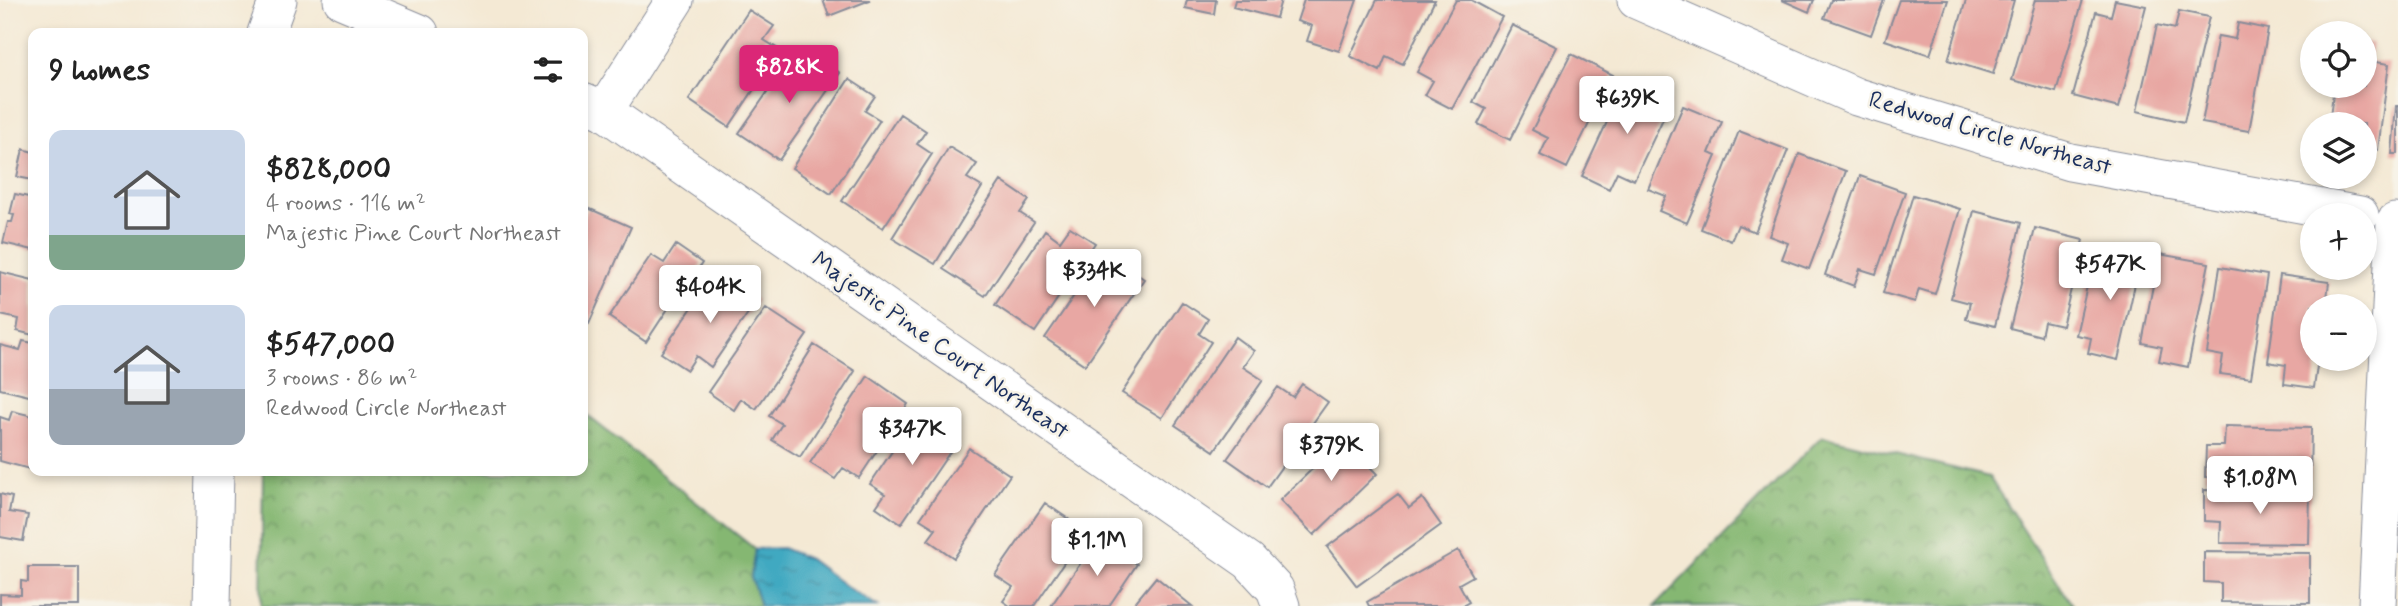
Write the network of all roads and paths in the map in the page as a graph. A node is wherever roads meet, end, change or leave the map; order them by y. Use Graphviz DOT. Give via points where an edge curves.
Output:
graph roads {
  1 [pos="278,0"];
  2 [pos="342,0"];
  3 [pos="675,0"];
  4 [pos="1636,0"];
  5 [pos="269,28"];
  6 [pos="408,28"];
  7 [pos="593,107"];
  8 [pos="2379,219"];
  9 [pos="215,476"];
  10 [pos="212,606"];
  11 [pos="1281,606"];
  12 [pos="2377,606"];
  1 -- 5 [label="street"];
  2 -- 6 [label="street"];
  3 -- 7 [label="street"];
  4 -- 8 [label="street, Redwood Circle Northeast" via="1857,97 2070,162"];
  7 -- 11 [label="street, Majestic Pine Court Northeast" via="1250,561 1275,589"];
  8 -- 12 [label="street, Redwood Circle Northeast"];
  9 -- 10 [label="street"];
}
